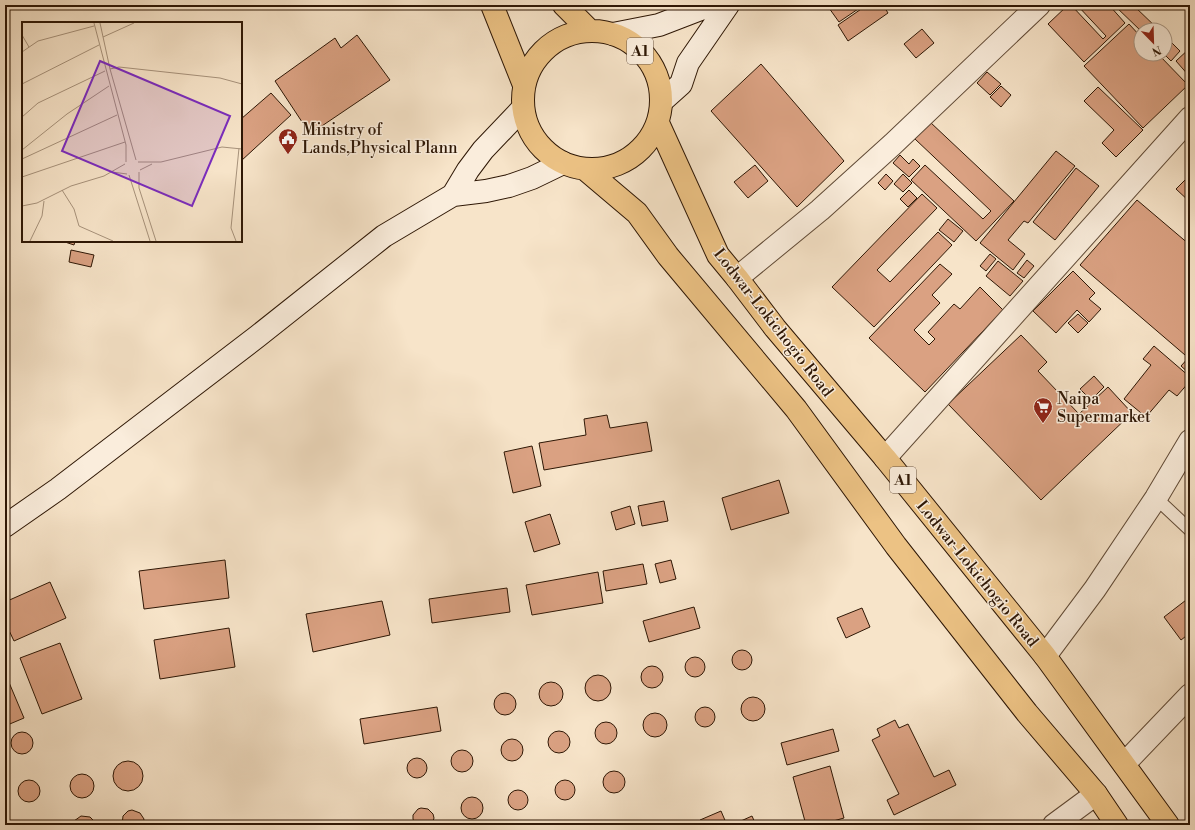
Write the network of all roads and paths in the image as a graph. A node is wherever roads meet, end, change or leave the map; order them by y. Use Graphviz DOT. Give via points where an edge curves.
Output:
graph roads {
  1 [pos="492,5"];
  2 [pos="564,5"];
  3 [pos="711,5"];
  4 [pos="728,5"];
  5 [pos="1038,5"];
  6 [pos="590,30"];
  7 [pos="613,34"];
  8 [pos="524,85"];
  9 [pos="662,101"];
  10 [pos="522,109"];
  11 [pos="1190,118"];
  12 [pos="658,123"];
  13 [pos="563,163"];
  14 [pos="585,169"];
  15 [pos="453,195"];
  16 [pos="737,278"];
  17 [pos="1190,441"];
  18 [pos="885,458"];
  19 [pos="1156,498"];
  20 [pos="5,526"];
  21 [pos="1190,530"];
  22 [pos="1046,656"];
  23 [pos="1190,695"];
  24 [pos="1124,764"];
  25 [pos="1096,794"];
  26 [pos="1054,825"];
  27 [pos="1117,825"];
  28 [pos="1168,825"];
  1 -- 8 [label="highway, A1"];
  2 -- 6 [label="highway"];
  3 -- 7 [label="street" via="658,25"];
  4 -- 9 [label="street" via="688,62 681,84"];
  5 -- 16 [label="street" via="820,210"];
  6 -- 7 [label="highway, A1"];
  6 -- 8 [label="highway, A1" via="568,35 548,46 533,63"];
  7 -- 9 [label="highway, A1" via="633,43 649,59 659,79"];
  8 -- 10 [label="highway, A1"];
  9 -- 12 [label="highway, A1"];
  10 -- 13 [label="highway, A1" via="529,131 538,144"];
  10 -- 15 [label="street" via="475,160"];
  11 -- 18 [label="street"];
  12 -- 14 [label="highway, A1" via="647,143 630,158 609,168"];
  12 -- 16 [label="highway, Lodwar-Lokichogio Road / A1" via="718,255"];
  13 -- 14 [label="highway, A1"];
  13 -- 15 [label="street" via="509,186"];
  14 -- 25 [label="highway, A1" via="637,212 668,256 796,409 896,546 1026,713"];
  15 -- 20 [label="street" via="384,236 258,336 58,489"];
  16 -- 18 [label="highway, Lodwar-Lokichogio Road / A1" via="775,328"];
  17 -- 19 [label="street"];
  18 -- 22 [label="highway, Lodwar-Lokichogio Road / A1"];
  19 -- 21 [label="lane"];
  19 -- 22 [label="street"];
  22 -- 24 [label="highway, Lodwar-Lokichogio Road / A1"];
  23 -- 24 [label="street"];
  24 -- 28 [label="highway, Lodwar-Lokichogio Road / A1"];
  25 -- 26 [label="street"];
  25 -- 27 [label="highway, A1"];
}
